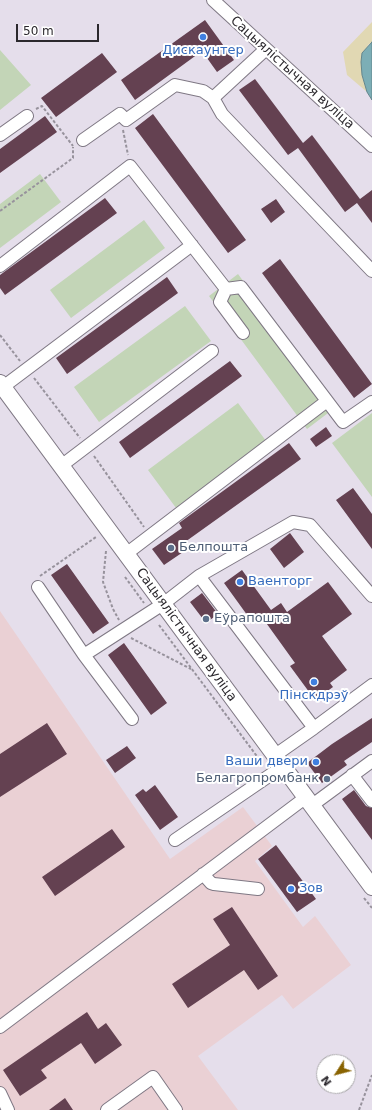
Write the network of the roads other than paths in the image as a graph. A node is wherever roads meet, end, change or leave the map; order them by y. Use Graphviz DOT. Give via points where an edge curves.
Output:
graph roads {
  1 [pos="213,0"];
  2 [pos="266,49"];
  3 [pos="213,98"];
  4 [pos="27,116"];
  5 [pos="0,135"];
  6 [pos="78,144"];
  7 [pos="372,146"];
  8 [pos="192,245"];
  9 [pos="0,266"];
  10 [pos="372,271"];
  11 [pos="226,289"];
  12 [pos="243,333"];
  13 [pos="212,351"];
  14 [pos="2,385"];
  15 [pos="327,401"];
  16 [pos="372,402"];
  17 [pos="61,466"];
  18 [pos="118,555"];
  19 [pos="199,576"];
  20 [pos="38,587"];
  21 [pos="372,596"];
  22 [pos="156,608"];
  23 [pos="84,655"];
  24 [pos="372,685"];
  25 [pos="132,719"];
  26 [pos="314,728"];
  27 [pos="278,761"];
  28 [pos="372,761"];
  29 [pos="352,775"];
  30 [pos="372,801"];
  31 [pos="308,802"];
  32 [pos="175,840"];
  33 [pos="203,874"];
  34 [pos="372,887"];
  35 [pos="258,889"];
  36 [pos="0,1027"];
  37 [pos="0,1093"];
  38 [pos="8,1110"];
  39 [pos="107,1110"];
  40 [pos="176,1110"];
  1 -- 2 [label="street, Сацыялістычная вуліца"];
  2 -- 3 [label="street"];
  2 -- 7 [label="street, Сацыялістычная вуліца"];
  3 -- 6 [label="street" via="203,91 175,85 126,120 120,114"];
  3 -- 10 [label="street" via="222,114"];
  4 -- 5 [label="street"];
  8 -- 9 [label="street" via="130,166"];
  8 -- 11 [label="street"];
  8 -- 14 [label="street"];
  11 -- 12 [label="street" via="220,302"];
  11 -- 15 [label="street" via="241,287"];
  13 -- 17 [label="street"];
  14 -- 17 [label="main road, Сацыялістычная вуліца"];
  15 -- 16 [label="street" via="343,422"];
  15 -- 18 [label="street"];
  17 -- 18 [label="main road, Сацыялістычная вуліца"];
  18 -- 22 [label="main road, Сацыялістычная вуліца"];
  19 -- 21 [label="street" via="293,522 310,525"];
  19 -- 22 [label="street"];
  19 -- 26 [label="street"];
  20 -- 23 [label="street"];
  22 -- 23 [label="street"];
  22 -- 27 [label="main road, Сацыялістычная вуліца"];
  23 -- 25 [label="street"];
  24 -- 26 [label="street"];
  26 -- 27 [label="street"];
  27 -- 31 [label="main road, Сацыялістычная вуліца"];
  27 -- 32 [label="street"];
  28 -- 29 [label="street"];
  29 -- 30 [label="street"];
  29 -- 31 [label="street"];
  31 -- 33 [label="street"];
  31 -- 34 [label="main road, Сацыялістычная вуліца"];
  33 -- 35 [label="street" via="214,884"];
  33 -- 36 [label="street"];
  37 -- 38 [label="street"];
  39 -- 40 [label="street" via="153,1078"];
}
